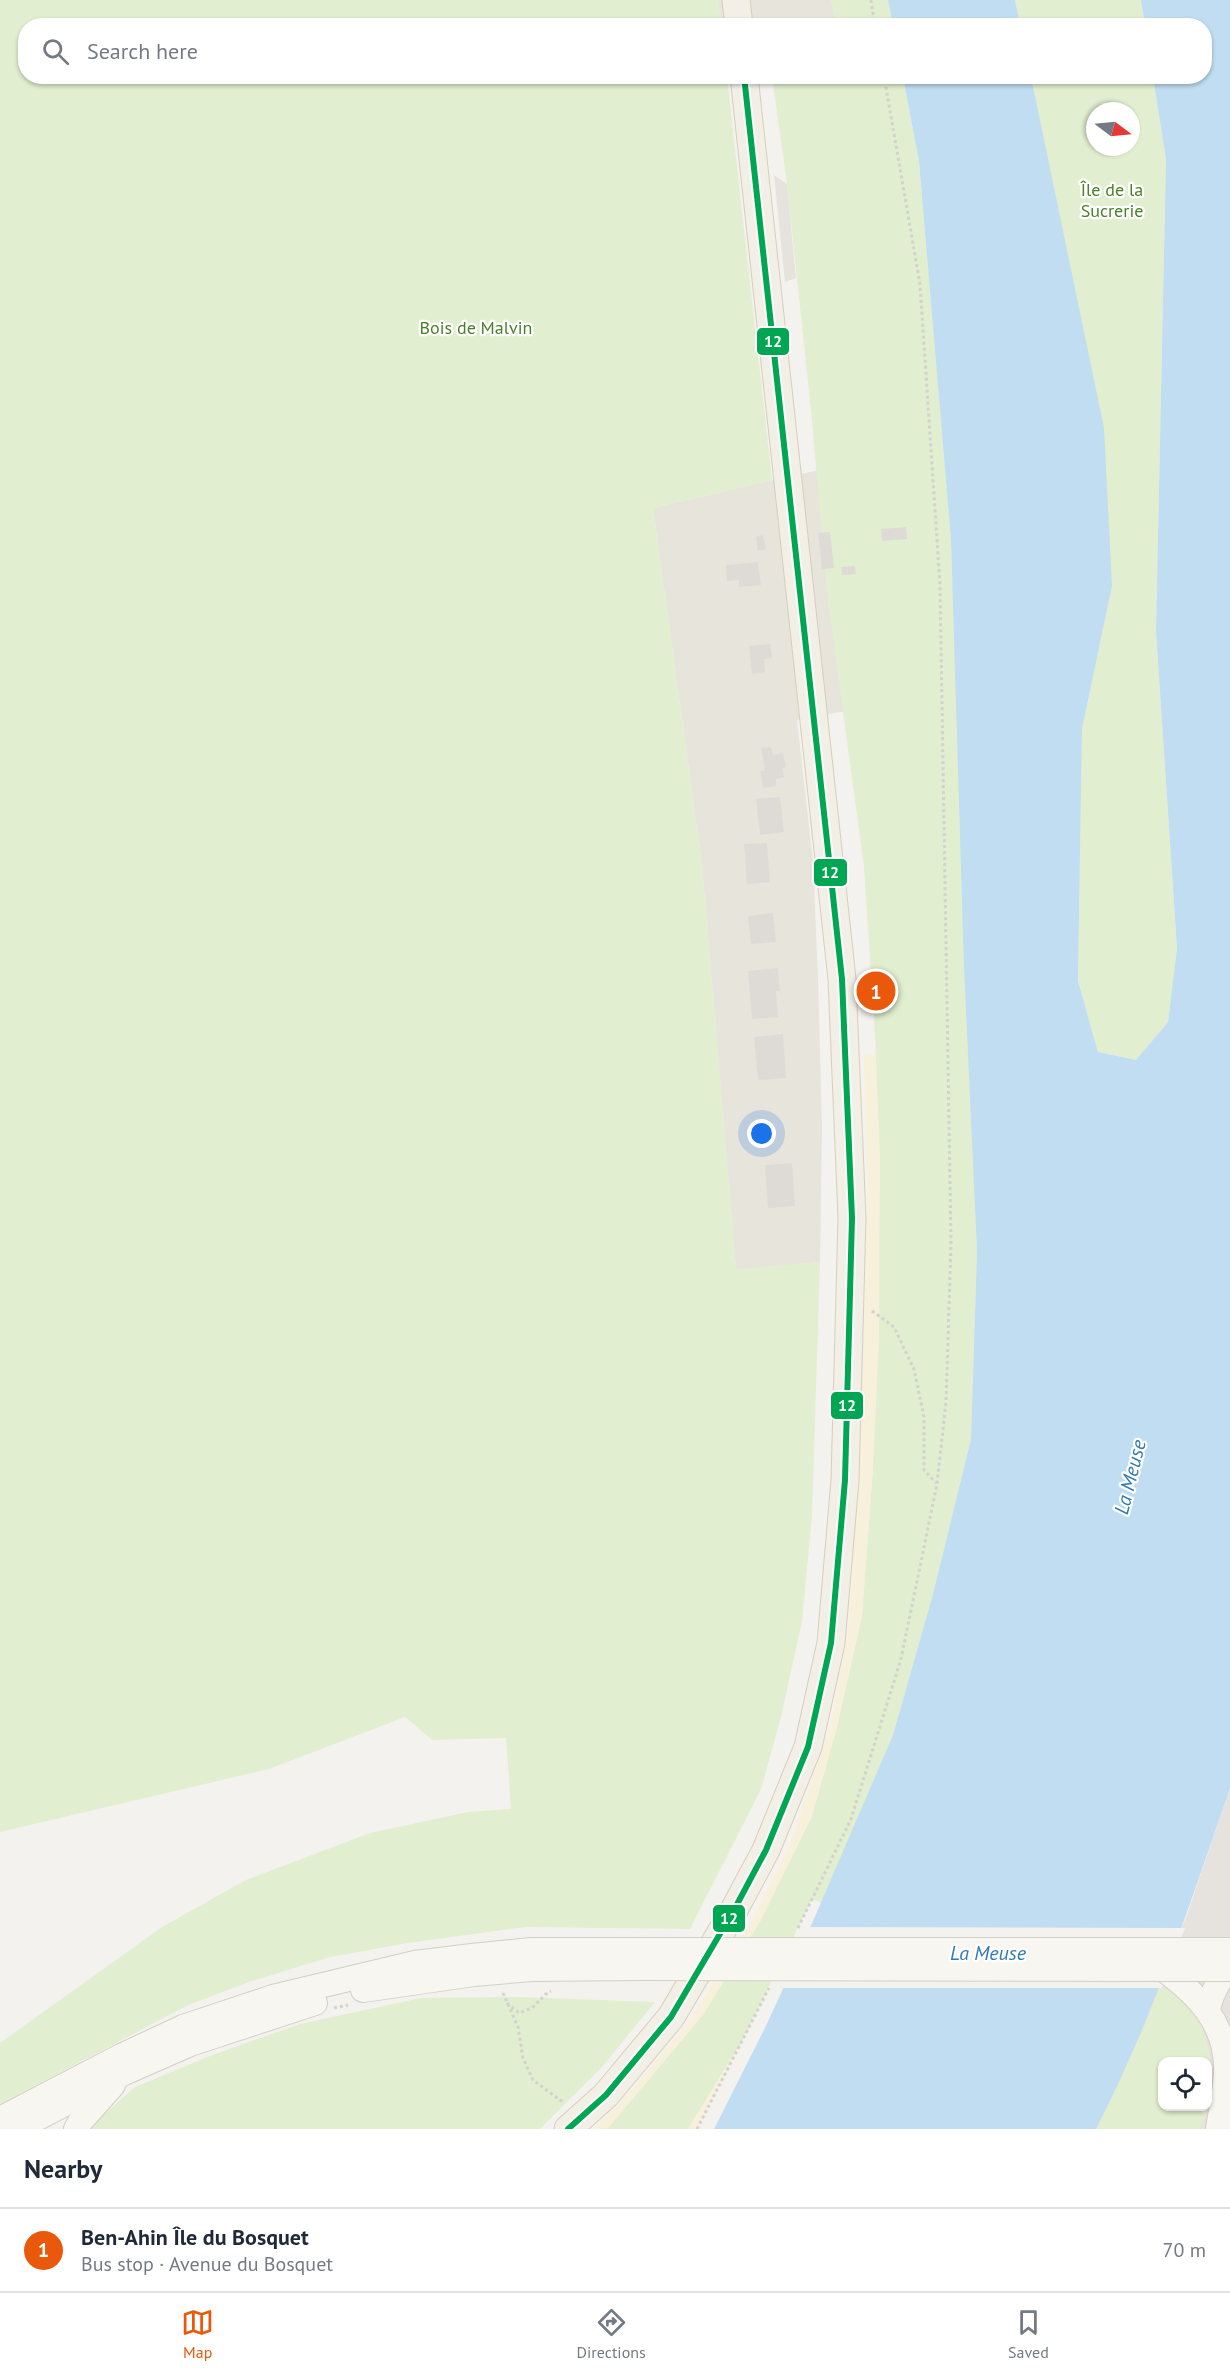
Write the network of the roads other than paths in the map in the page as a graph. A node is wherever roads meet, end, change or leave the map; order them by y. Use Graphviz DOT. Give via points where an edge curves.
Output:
graph roads {
  1 [pos="736,0"];
  2 [pos="738,18"];
  3 [pos="745,84"];
  4 [pos="641,1959"];
  5 [pos="1230,1964"];
  6 [pos="1163,1969"];
  7 [pos="1208,2009"];
  8 [pos="124,2073"];
  9 [pos="1230,2115"];
  10 [pos="0,2119"];
  11 [pos="575,2123"];
  12 [pos="17,2129"];
  13 [pos="76,2129"];
  14 [pos="1220,2129"];
  1 -- 2 [label="main road"];
  3 -- 11 [label="main road" via="842,979 852,1218 845,1480 831,1643 808,1747 766,1850 671,2017 606,2095"];
  4 -- 5 [label="main road, bridge"];
  4 -- 6 [label="main road, bridge"];
  4 -- 8 [label="main road" via="474,1974 364,1990 291,2009 190,2044"];
  4 -- 10 [label="main road" via="531,1950 415,1963 273,1997 183,2027"];
  5 -- 6 [label="main road, bridge"];
  5 -- 7 [label="main road"];
  6 -- 7 [label="main road"];
  7 -- 14 [label="main road" via="1217,2027 1226,2067"];
  8 -- 12 [label="main road"];
  8 -- 13 [label="main road"];
  9 -- 14 [label="main road"];
}
